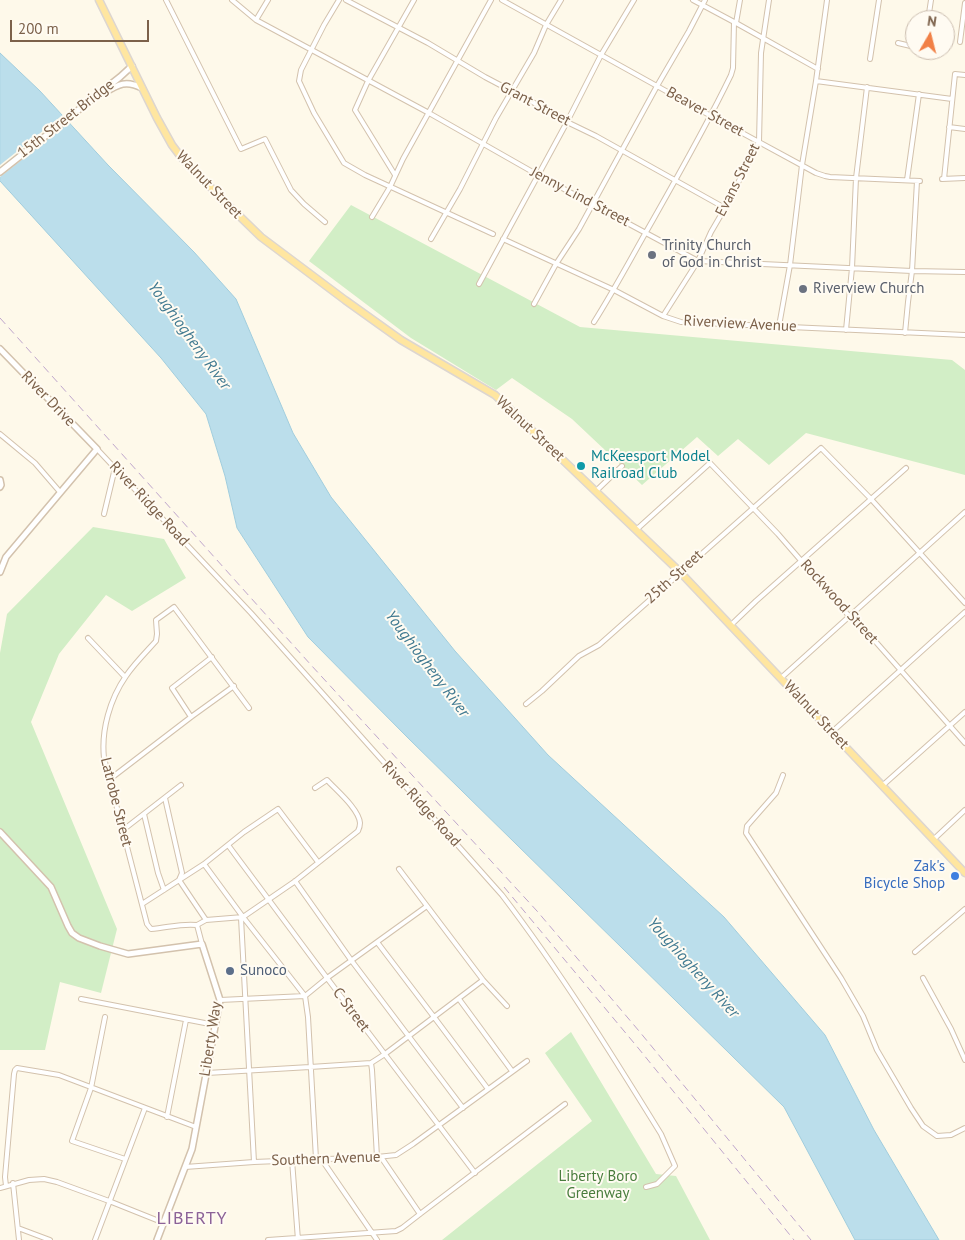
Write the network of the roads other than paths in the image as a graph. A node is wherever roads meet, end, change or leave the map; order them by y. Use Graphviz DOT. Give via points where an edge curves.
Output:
graph roads {
  1 [pos="100,0"];
  2 [pos="166,0"];
  3 [pos="232,0"];
  4 [pos="268,0"];
  5 [pos="339,0"];
  6 [pos="346,0"];
  7 [pos="414,0"];
  8 [pos="491,0"];
  9 [pos="502,0"];
  10 [pos="561,0"];
  11 [pos="634,0"];
  12 [pos="694,0"];
  13 [pos="705,0"];
  14 [pos="740,0"];
  15 [pos="769,0"];
  16 [pos="827,0"];
  17 [pos="879,0"];
  18 [pos="965,4"];
  19 [pos="703,5"];
  20 [pos="964,18"];
  21 [pos="256,20"];
  22 [pos="735,22"];
  23 [pos="546,25"];
  24 [pos="398,28"];
  25 [pos="763,38"];
  26 [pos="960,42"];
  27 [pos="898,43"];
  28 [pos="905,45"];
  29 [pos="312,50"];
  30 [pos="601,56"];
  31 [pos="870,59"];
  32 [pos="457,61"];
  33 [pos="132,66"];
  34 [pos="818,69"];
  35 [pos="965,75"];
  36 [pos="368,81"];
  37 [pos="816,81"];
  38 [pos="117,82"];
  39 [pos="657,86"];
  40 [pos="867,87"];
  41 [pos="143,89"];
  42 [pos="512,92"];
  43 [pos="918,94"];
  44 [pos="952,99"];
  45 [pos="429,114"];
  46 [pos="711,116"];
  47 [pos="567,122"];
  48 [pos="949,127"];
  49 [pos="965,129"];
  50 [pos="759,142"];
  51 [pos="483,145"];
  52 [pos="622,151"];
  53 [pos="802,166"];
  54 [pos="0,172"];
  55 [pos="395,175"];
  56 [pos="538,175"];
  57 [pos="856,178"];
  58 [pos="965,178"];
  59 [pos="675,180"];
  60 [pos="907,180"];
  61 [pos="390,187"];
  62 [pos="593,204"];
  63 [pos="726,208"];
  64 [pos="446,212"];
  65 [pos="372,217"];
  66 [pos="325,222"];
  67 [pos="646,232"];
  68 [pos="493,234"];
  69 [pos="503,239"];
  70 [pos="431,240"];
  71 [pos="698,261"];
  72 [pos="556,264"];
  73 [pos="790,265"];
  74 [pos="852,268"];
  75 [pos="912,271"];
  76 [pos="965,272"];
  77 [pos="479,284"];
  78 [pos="614,290"];
  79 [pos="534,304"];
  80 [pos="663,316"];
  81 [pos="594,322"];
  82 [pos="779,326"];
  83 [pos="846,330"];
  84 [pos="905,333"];
  85 [pos="965,335"];
  86 [pos="0,349"];
  87 [pos="0,434"];
  88 [pos="96,449"];
  89 [pos="622,466"];
  90 [pos="115,468"];
  91 [pos="906,468"];
  92 [pos="0,480"];
  93 [pos="0,487"];
  94 [pos="596,491"];
  95 [pos="60,492"];
  96 [pos="871,500"];
  97 [pos="753,508"];
  98 [pos="965,512"];
  99 [pos="104,514"];
  100 [pos="636,530"];
  101 [pos="919,553"];
  102 [pos="802,561"];
  103 [pos="0,572"];
  104 [pos="680,572"];
  105 [pos="965,603"];
  106 [pos="965,612"];
  107 [pos="849,616"];
  108 [pos="731,625"];
  109 [pos="88,638"];
  110 [pos="212,657"];
  111 [pos="900,670"];
  112 [pos="125,677"];
  113 [pos="781,678"];
  114 [pos="234,686"];
  115 [pos="526,704"];
  116 [pos="250,708"];
  117 [pos="965,712"];
  118 [pos="191,717"];
  119 [pos="950,727"];
  120 [pos="832,732"];
  121 [pos="965,743"];
  122 [pos="783,775"];
  123 [pos="110,779"];
  124 [pos="181,785"];
  125 [pos="882,786"];
  126 [pos="315,788"];
  127 [pos="165,798"];
  128 [pos="965,810"];
  129 [pos="144,814"];
  130 [pos="123,830"];
  131 [pos="0,832"];
  132 [pos="933,840"];
  133 [pos="228,845"];
  134 [pos="318,862"];
  135 [pos="204,864"];
  136 [pos="399,869"];
  137 [pos="965,873"];
  138 [pos="179,880"];
  139 [pos="295,881"];
  140 [pos="164,890"];
  141 [pos="268,900"];
  142 [pos="142,904"];
  143 [pos="427,906"];
  144 [pos="965,909"];
  145 [pos="242,917"];
  146 [pos="206,920"];
  147 [pos="197,925"];
  148 [pos="377,942"];
  149 [pos="202,944"];
  150 [pos="915,952"];
  151 [pos="351,960"];
  152 [pos="326,978"];
  153 [pos="923,978"];
  154 [pos="483,980"];
  155 [pos="305,996"];
  156 [pos="459,998"];
  157 [pos="80,999"];
  158 [pos="245,999"];
  159 [pos="220,1000"];
  160 [pos="507,1006"];
  161 [pos="105,1017"];
  162 [pos="434,1017"];
  163 [pos="186,1020"];
  164 [pos="215,1026"];
  165 [pos="409,1036"];
  166 [pos="385,1054"];
  167 [pos="965,1060"];
  168 [pos="526,1061"];
  169 [pos="371,1063"];
  170 [pos="310,1067"];
  171 [pos="249,1070"];
  172 [pos="512,1071"];
  173 [pos="207,1073"];
  174 [pos="91,1088"];
  175 [pos="488,1089"];
  176 [pos="565,1104"];
  177 [pos="146,1108"];
  178 [pos="463,1108"];
  179 [pos="167,1117"];
  180 [pos="439,1125"];
  181 [pos="196,1127"];
  182 [pos="965,1128"];
  183 [pos="379,1157"];
  184 [pos="125,1159"];
  185 [pos="316,1159"];
  186 [pos="292,1160"];
  187 [pos="322,1160"];
  188 [pos="254,1162"];
  189 [pos="185,1167"];
  190 [pos="475,1173"];
  191 [pos="13,1183"];
  192 [pos="6,1186"];
  193 [pos="646,1187"];
  194 [pos="0,1188"];
  195 [pos="109,1201"];
  196 [pos="420,1214"];
  197 [pos="164,1223"];
  198 [pos="18,1228"];
  199 [pos="372,1232"];
  200 [pos="298,1239"];
  201 [pos="19,1240"];
  202 [pos="50,1240"];
  203 [pos="95,1240"];
  204 [pos="157,1240"];
  205 [pos="268,1240"];
  206 [pos="377,1240"];
  1 -- 33 [label="main road, Walnut Street"];
  2 -- 66 [label="street" via="241,149 265,139 291,190"];
  3 -- 21 [label="street, Jenny Lind Street"];
  4 -- 21 [label="street"];
  5 -- 29 [label="street"];
  6 -- 24 [label="street, Grant Street"];
  7 -- 24 [label="street"];
  8 -- 32 [label="street"];
  9 -- 23 [label="street, Beaver Street"];
  10 -- 23 [label="street"];
  11 -- 30 [label="street"];
  12 -- 19 [label="street"];
  13 -- 19 [label="street"];
  14 -- 22 [label="street"];
  15 -- 25 [label="street, Evans Street"];
  16 -- 34 [label="street"];
  17 -- 31 [label="street"];
  18 -- 20 [label="street"];
  19 -- 22 [label="street"];
  19 -- 39 [label="street"];
  20 -- 26 [label="street"];
  21 -- 29 [label="street, Jenny Lind Street"];
  22 -- 25 [label="street"];
  22 -- 46 [label="street" via="732,75"];
  23 -- 30 [label="street, Beaver Street"];
  23 -- 42 [label="street"];
  24 -- 32 [label="street, Grant Street"];
  24 -- 36 [label="street"];
  25 -- 34 [label="street"];
  25 -- 50 [label="street, Evans Street"];
  27 -- 28 [label="street"];
  29 -- 36 [label="street, Jenny Lind Street"];
  29 -- 61 [label="street" via="301,70 300,81 314,113 344,163"];
  30 -- 39 [label="street, Beaver Street"];
  30 -- 47 [label="street"];
  32 -- 42 [label="street, Grant Street"];
  32 -- 45 [label="street"];
  33 -- 38 [label="street, 15th Street Bridge"];
  33 -- 41 [label="main road, Walnut Street"];
  34 -- 37 [label="street"];
  35 -- 44 [label="street" via="955,74"];
  36 -- 45 [label="street, Jenny Lind Street"];
  36 -- 55 [label="street" via="355,110"];
  37 -- 40 [label="street"];
  37 -- 53 [label="street"];
  38 -- 41 [label="street"];
  38 -- 54 [label="street, 15th Street Bridge"];
  39 -- 46 [label="street, Beaver Street"];
  39 -- 52 [label="street"];
  40 -- 43 [label="street"];
  40 -- 57 [label="street"];
  41 -- 94 [label="main road, Walnut Street" via="168,140 181,157 261,237 401,340 495,395"];
  42 -- 47 [label="street, Grant Street"];
  42 -- 51 [label="street"];
  43 -- 44 [label="street"];
  43 -- 60 [label="street"];
  44 -- 48 [label="street"];
  45 -- 51 [label="street, Jenny Lind Street"];
  45 -- 55 [label="street"];
  46 -- 50 [label="street, Beaver Street"];
  46 -- 59 [label="street"];
  47 -- 52 [label="street, Grant Street"];
  47 -- 56 [label="street"];
  48 -- 49 [label="street"];
  48 -- 58 [label="street" via="943,179"];
  50 -- 53 [label="street, Beaver Street"];
  50 -- 63 [label="street, Evans Street"];
  51 -- 56 [label="street, Jenny Lind Street"];
  51 -- 64 [label="street"];
  52 -- 59 [label="street, Grant Street"];
  52 -- 62 [label="street"];
  53 -- 57 [label="street, Beaver Street" via="826,176"];
  53 -- 73 [label="street"];
  55 -- 61 [label="street"];
  56 -- 62 [label="street, Jenny Lind Street"];
  56 -- 69 [label="street"];
  57 -- 60 [label="street, Beaver Street"];
  57 -- 74 [label="street"];
  59 -- 63 [label="street, Grant Street"];
  59 -- 67 [label="street"];
  60 -- 75 [label="street, Beaver Street" via="918,181"];
  61 -- 64 [label="street"];
  61 -- 65 [label="street"];
  62 -- 67 [label="street, Jenny Lind Street"];
  62 -- 72 [label="street"];
  63 -- 71 [label="street, Evans Street"];
  64 -- 68 [label="street"];
  64 -- 70 [label="street"];
  67 -- 71 [label="street, Jenny Lind Street"];
  67 -- 78 [label="street"];
  69 -- 72 [label="street, Riverview Avenue"];
  69 -- 77 [label="street"];
  71 -- 73 [label="street, Jenny Lind Street"];
  71 -- 80 [label="street, Evans Street"];
  72 -- 78 [label="street, Riverview Avenue"];
  72 -- 79 [label="street"];
  73 -- 74 [label="street, Jenny Lind Street"];
  73 -- 82 [label="street"];
  74 -- 75 [label="street, Jenny Lind Street"];
  74 -- 83 [label="street"];
  75 -- 76 [label="street, Jenny Lind Street"];
  75 -- 84 [label="street"];
  78 -- 80 [label="street, Riverview Avenue"];
  78 -- 81 [label="street"];
  80 -- 82 [label="street, Riverview Avenue" via="681,322"];
  82 -- 83 [label="street, Riverview Avenue"];
  83 -- 84 [label="street, Riverview Avenue"];
  84 -- 85 [label="street, Riverview Avenue"];
  86 -- 88 [label="street, River Drive"];
  87 -- 95 [label="street" via="35,463"];
  88 -- 90 [label="street, River Ridge Road"];
  88 -- 95 [label="street"];
  89 -- 94 [label="street"];
  90 -- 99 [label="street"];
  90 -- 193 [label="street, River Ridge Road" via="252,613 525,925 587,1016 670,1151 675,1166 657,1184"];
  91 -- 96 [label="street"];
  92 -- 93 [label="street"];
  94 -- 100 [label="main road, Walnut Street"];
  95 -- 103 [label="street" via="6,558"];
  96 -- 97 [label="street, 25th Street" via="821,448"];
  96 -- 101 [label="street"];
  96 -- 102 [label="street"];
  97 -- 100 [label="street, Rockwood Street" via="710,463"];
  97 -- 102 [label="street, Rockwood Street"];
  97 -- 104 [label="street, 25th Street"];
  98 -- 101 [label="street"];
  100 -- 104 [label="main road, Walnut Street"];
  101 -- 105 [label="street"];
  101 -- 107 [label="street"];
  102 -- 107 [label="street, Rockwood Street"];
  102 -- 108 [label="street"];
  104 -- 108 [label="main road, Walnut Street"];
  104 -- 115 [label="street, 25th Street" via="599,645 579,656"];
  106 -- 111 [label="street"];
  107 -- 111 [label="street, Rockwood Street"];
  107 -- 113 [label="street"];
  108 -- 113 [label="main road, Walnut Street"];
  109 -- 112 [label="street"];
  110 -- 112 [label="street, Latrobe Street" via="174,607 156,620 156,641"];
  110 -- 114 [label="street"];
  110 -- 118 [label="street" via="172,688"];
  111 -- 119 [label="street, Rockwood Street"];
  111 -- 120 [label="street"];
  112 -- 123 [label="street, Latrobe Street" via="110,707 104,737 104,758"];
  113 -- 120 [label="main road, Walnut Street"];
  114 -- 116 [label="street"];
  114 -- 118 [label="street"];
  117 -- 119 [label="street"];
  118 -- 123 [label="street"];
  119 -- 121 [label="street, Rockwood Street"];
  119 -- 125 [label="street"];
  120 -- 125 [label="main road, Walnut Street"];
  122 -- 182 [label="street" via="776,793 747,826 746,833 841,978 863,1016 877,1050 923,1126 936,1136 950,1135"];
  123 -- 130 [label="street, Latrobe Street"];
  124 -- 127 [label="street"];
  125 -- 132 [label="main road, Walnut Street"];
  126 -- 134 [label="street" via="327,780 350,805 360,824 358,831"];
  127 -- 129 [label="street"];
  127 -- 138 [label="street" via="182,873"];
  128 -- 132 [label="street"];
  129 -- 130 [label="street"];
  129 -- 140 [label="street"];
  130 -- 142 [label="street, Latrobe Street"];
  131 -- 149 [label="street" via="50,887 68,926 79,938 128,954"];
  132 -- 137 [label="main road, Walnut Street"];
  133 -- 134 [label="street" via="278,809"];
  133 -- 135 [label="street"];
  133 -- 141 [label="street, C Street"];
  134 -- 139 [label="street"];
  135 -- 138 [label="street"];
  135 -- 145 [label="street"];
  136 -- 143 [label="street"];
  138 -- 140 [label="street"];
  138 -- 146 [label="street"];
  139 -- 141 [label="street"];
  139 -- 151 [label="street"];
  140 -- 142 [label="street"];
  141 -- 145 [label="street"];
  141 -- 152 [label="street, C Street"];
  142 -- 147 [label="street, Latrobe Street" via="151,929"];
  143 -- 148 [label="street"];
  143 -- 154 [label="street"];
  144 -- 150 [label="street"];
  145 -- 146 [label="street"];
  145 -- 155 [label="street"];
  145 -- 158 [label="street"];
  146 -- 147 [label="street"];
  147 -- 149 [label="street"];
  148 -- 151 [label="street"];
  148 -- 162 [label="street"];
  149 -- 159 [label="street, Liberty Way"];
  151 -- 152 [label="street"];
  151 -- 165 [label="street"];
  152 -- 155 [label="street"];
  152 -- 166 [label="street, C Street"];
  153 -- 167 [label="street"];
  154 -- 156 [label="street"];
  154 -- 160 [label="street"];
  155 -- 158 [label="street"];
  155 -- 170 [label="street"];
  156 -- 162 [label="street"];
  156 -- 172 [label="street"];
  157 -- 163 [label="street"];
  158 -- 159 [label="street"];
  158 -- 171 [label="street"];
  159 -- 164 [label="street, Liberty Way"];
  161 -- 174 [label="street"];
  162 -- 165 [label="street"];
  162 -- 175 [label="street"];
  163 -- 164 [label="street"];
  163 -- 179 [label="street"];
  164 -- 173 [label="street, Liberty Way"];
  165 -- 166 [label="street"];
  165 -- 178 [label="street"];
  166 -- 169 [label="street"];
  166 -- 180 [label="street, C Street"];
  168 -- 172 [label="street, Southern Avenue"];
  169 -- 170 [label="street"];
  169 -- 183 [label="street"];
  170 -- 171 [label="street"];
  170 -- 185 [label="street"];
  171 -- 173 [label="street"];
  171 -- 188 [label="street"];
  172 -- 175 [label="street, Southern Avenue"];
  173 -- 181 [label="street, Liberty Way"];
  174 -- 177 [label="street"];
  174 -- 184 [label="street" via="72,1141"];
  174 -- 192 [label="street" via="59,1075 15,1070"];
  175 -- 178 [label="street, Southern Avenue"];
  176 -- 190 [label="street"];
  177 -- 179 [label="street"];
  177 -- 184 [label="street"];
  178 -- 180 [label="street, Southern Avenue"];
  179 -- 181 [label="street"];
  180 -- 183 [label="street, Southern Avenue" via="396,1155"];
  180 -- 190 [label="street, C Street"];
  181 -- 189 [label="street, Liberty Way"];
  183 -- 187 [label="street, Southern Avenue"];
  183 -- 196 [label="street"];
  184 -- 195 [label="street"];
  185 -- 186 [label="street, Southern Avenue"];
  185 -- 187 [label="street, Southern Avenue"];
  186 -- 188 [label="street, Southern Avenue"];
  186 -- 200 [label="street"];
  187 -- 199 [label="street"];
  188 -- 189 [label="street, Southern Avenue"];
  189 -- 197 [label="street, Liberty Way"];
  190 -- 196 [label="street"];
  191 -- 192 [label="street"];
  191 -- 195 [label="street" via="44,1179"];
  191 -- 198 [label="street"];
  192 -- 194 [label="street"];
  195 -- 197 [label="street"];
  195 -- 203 [label="street"];
  196 -- 199 [label="street" via="396,1231"];
  197 -- 204 [label="street, Liberty Way"];
  198 -- 201 [label="street"];
  198 -- 202 [label="street"];
  199 -- 200 [label="street"];
  199 -- 206 [label="street"];
  200 -- 205 [label="street"];
}
